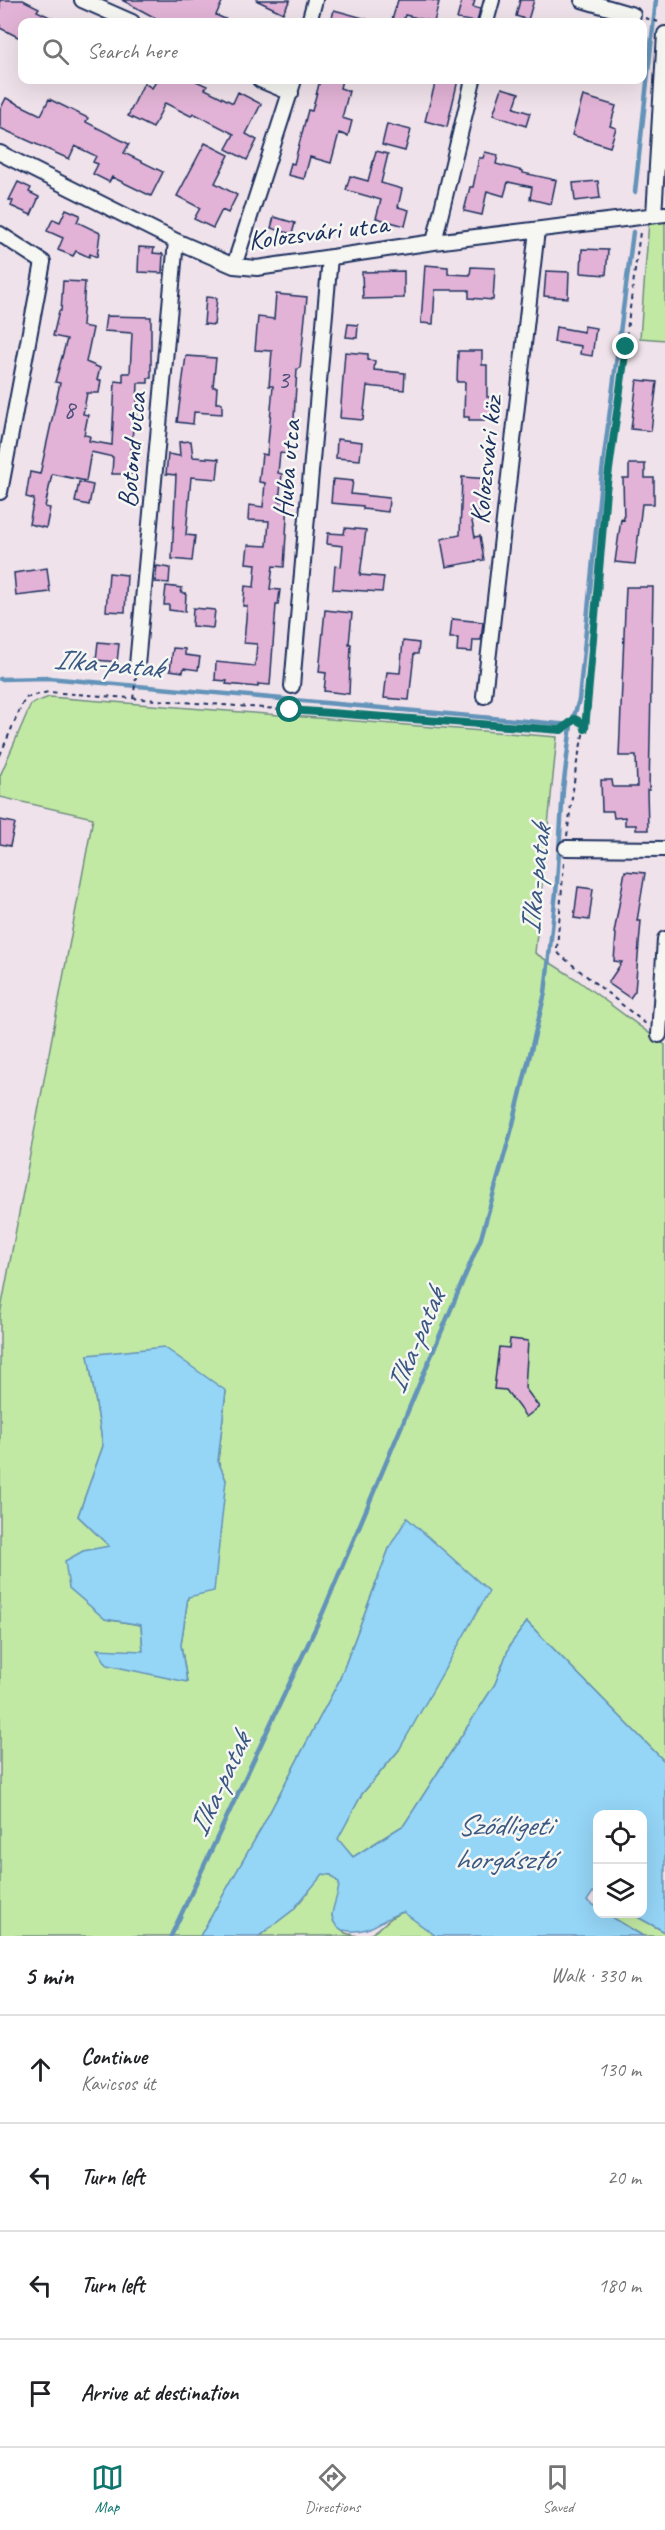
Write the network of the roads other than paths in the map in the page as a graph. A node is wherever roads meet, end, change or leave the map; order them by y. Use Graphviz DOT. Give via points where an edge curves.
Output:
graph roads {
  1 [pos="82,0"];
  2 [pos="315,0"];
  3 [pos="492,0"];
  4 [pos="582,0"];
  5 [pos="633,15"];
  6 [pos="123,18"];
  7 [pos="310,18"];
  8 [pos="487,18"];
  9 [pos="665,34"];
  10 [pos="472,84"];
  11 [pos="292,86"];
  12 [pos="0,154"];
  13 [pos="651,215"];
  14 [pos="537,230"];
  15 [pos="0,234"];
  16 [pos="176,241"];
  17 [pos="434,242"];
  18 [pos="330,257"];
  19 [pos="234,266"];
  20 [pos="0,492"];
  21 [pos="137,671"];
  22 [pos="292,686"];
  23 [pos="484,696"];
  24 [pos="566,848"];
  25 [pos="665,849"];
  26 [pos="665,939"];
  27 [pos="659,1035"];
  1 -- 6 [label="street"];
  2 -- 7 [label="street"];
  3 -- 8 [label="street"];
  4 -- 5 [label="street"];
  9 -- 13 [label="street"];
  10 -- 17 [label="street"];
  11 -- 19 [label="street"];
  12 -- 16 [label="street, Kolozsvári utca"];
  13 -- 14 [label="street, Kolozsvári utca"];
  14 -- 17 [label="street, Kolozsvári utca"];
  14 -- 23 [label="street, Kolozsvári köz"];
  15 -- 20 [label="street" via="43,262"];
  16 -- 19 [label="street, Kolozsvári utca"];
  16 -- 21 [label="street, Botond utca"];
  17 -- 18 [label="street, Kolozsvári utca"];
  18 -- 19 [label="street, Kolozsvári utca" via="257,268"];
  18 -- 22 [label="street, Huba utca"];
  24 -- 25 [label="street"];
  26 -- 27 [label="street"];
}
